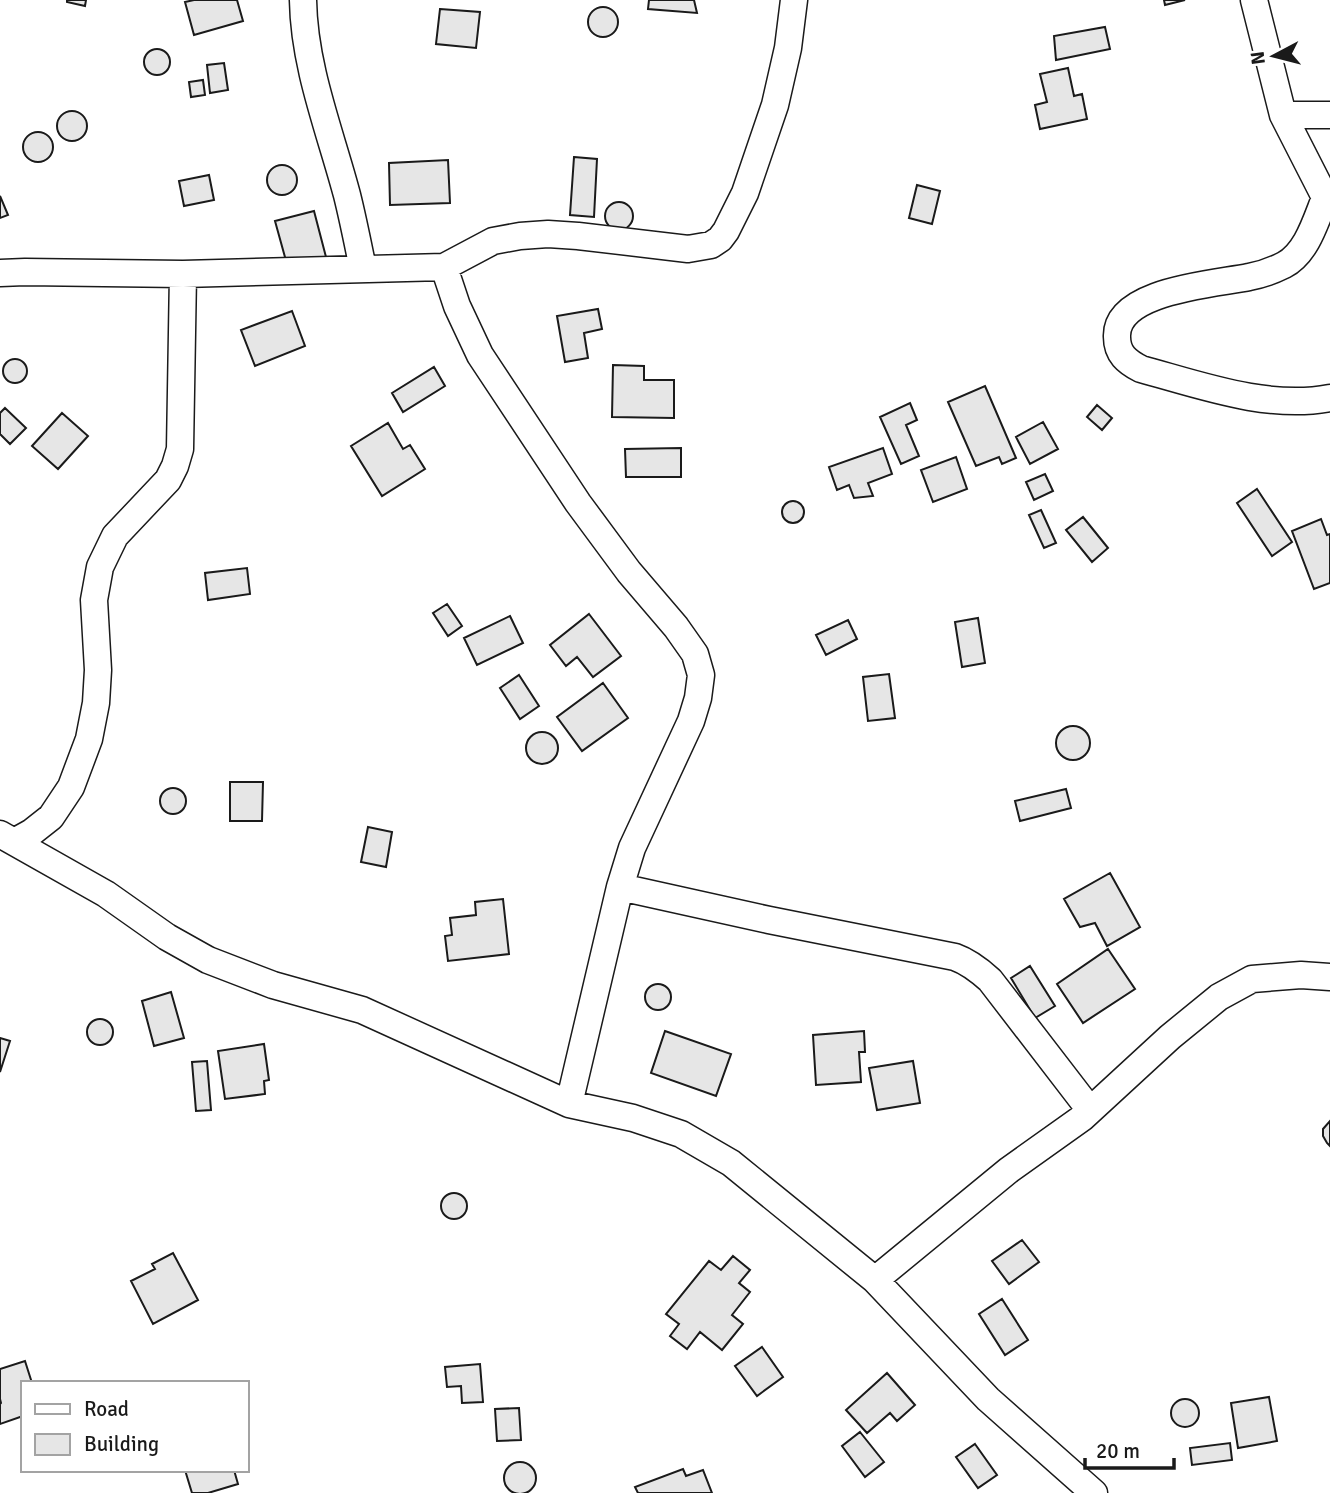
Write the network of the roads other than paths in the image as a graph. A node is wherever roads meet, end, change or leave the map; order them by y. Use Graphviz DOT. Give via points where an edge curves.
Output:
graph roads {
  1 [pos="303,0"];
  2 [pos="794,0"];
  3 [pos="1254,0"];
  4 [pos="1283,114"];
  5 [pos="1330,115"];
  6 [pos="1328,203"];
  7 [pos="444,267"];
  8 [pos="363,269"];
  9 [pos="0,273"];
  10 [pos="183,274"];
  11 [pos="1330,398"];
  12 [pos="7,838"];
  13 [pos="620,887"];
  14 [pos="1330,977"];
  15 [pos="569,1104"];
  16 [pos="1090,1110"];
  17 [pos="875,1280"];
  18 [pos="1094,1493"];
  1 -- 8 [label="street" via="307,49"];
  2 -- 7 [label="street" via="775,105 745,193 720,239 688,249 578,236 520,236 493,241"];
  3 -- 4 [label="street"];
  4 -- 5 [label="street"];
  4 -- 6 [label="street"];
  6 -- 11 [label="street" via="1298,253 1286,264 1252,277 1175,290 1146,302 1127,312 1116,335 1119,351 1141,369 1257,398"];
  7 -- 8 [label="street"];
  7 -- 13 [label="street" via="480,355 578,503 695,654 701,674 691,721 632,848"];
  8 -- 10 [label="street"];
  9 -- 10 [label="street"];
  10 -- 12 [label="street" via="180,449 175,466 169,480 115,537 100,567 94,600 96,703 89,739 71,787 51,817 32,832"];
  12 -- 15 [label="street" via="208,960 273,985 362,1010"];
  13 -- 15 [label="street"];
  13 -- 16 [label="street" via="966,961 990,980"];
  14 -- 16 [label="street" via="1252,979 1219,997"];
  15 -- 17 [label="street" via="681,1134 731,1163"];
  16 -- 17 [label="street"];
  17 -- 18 [label="street" via="988,1399"];
}
